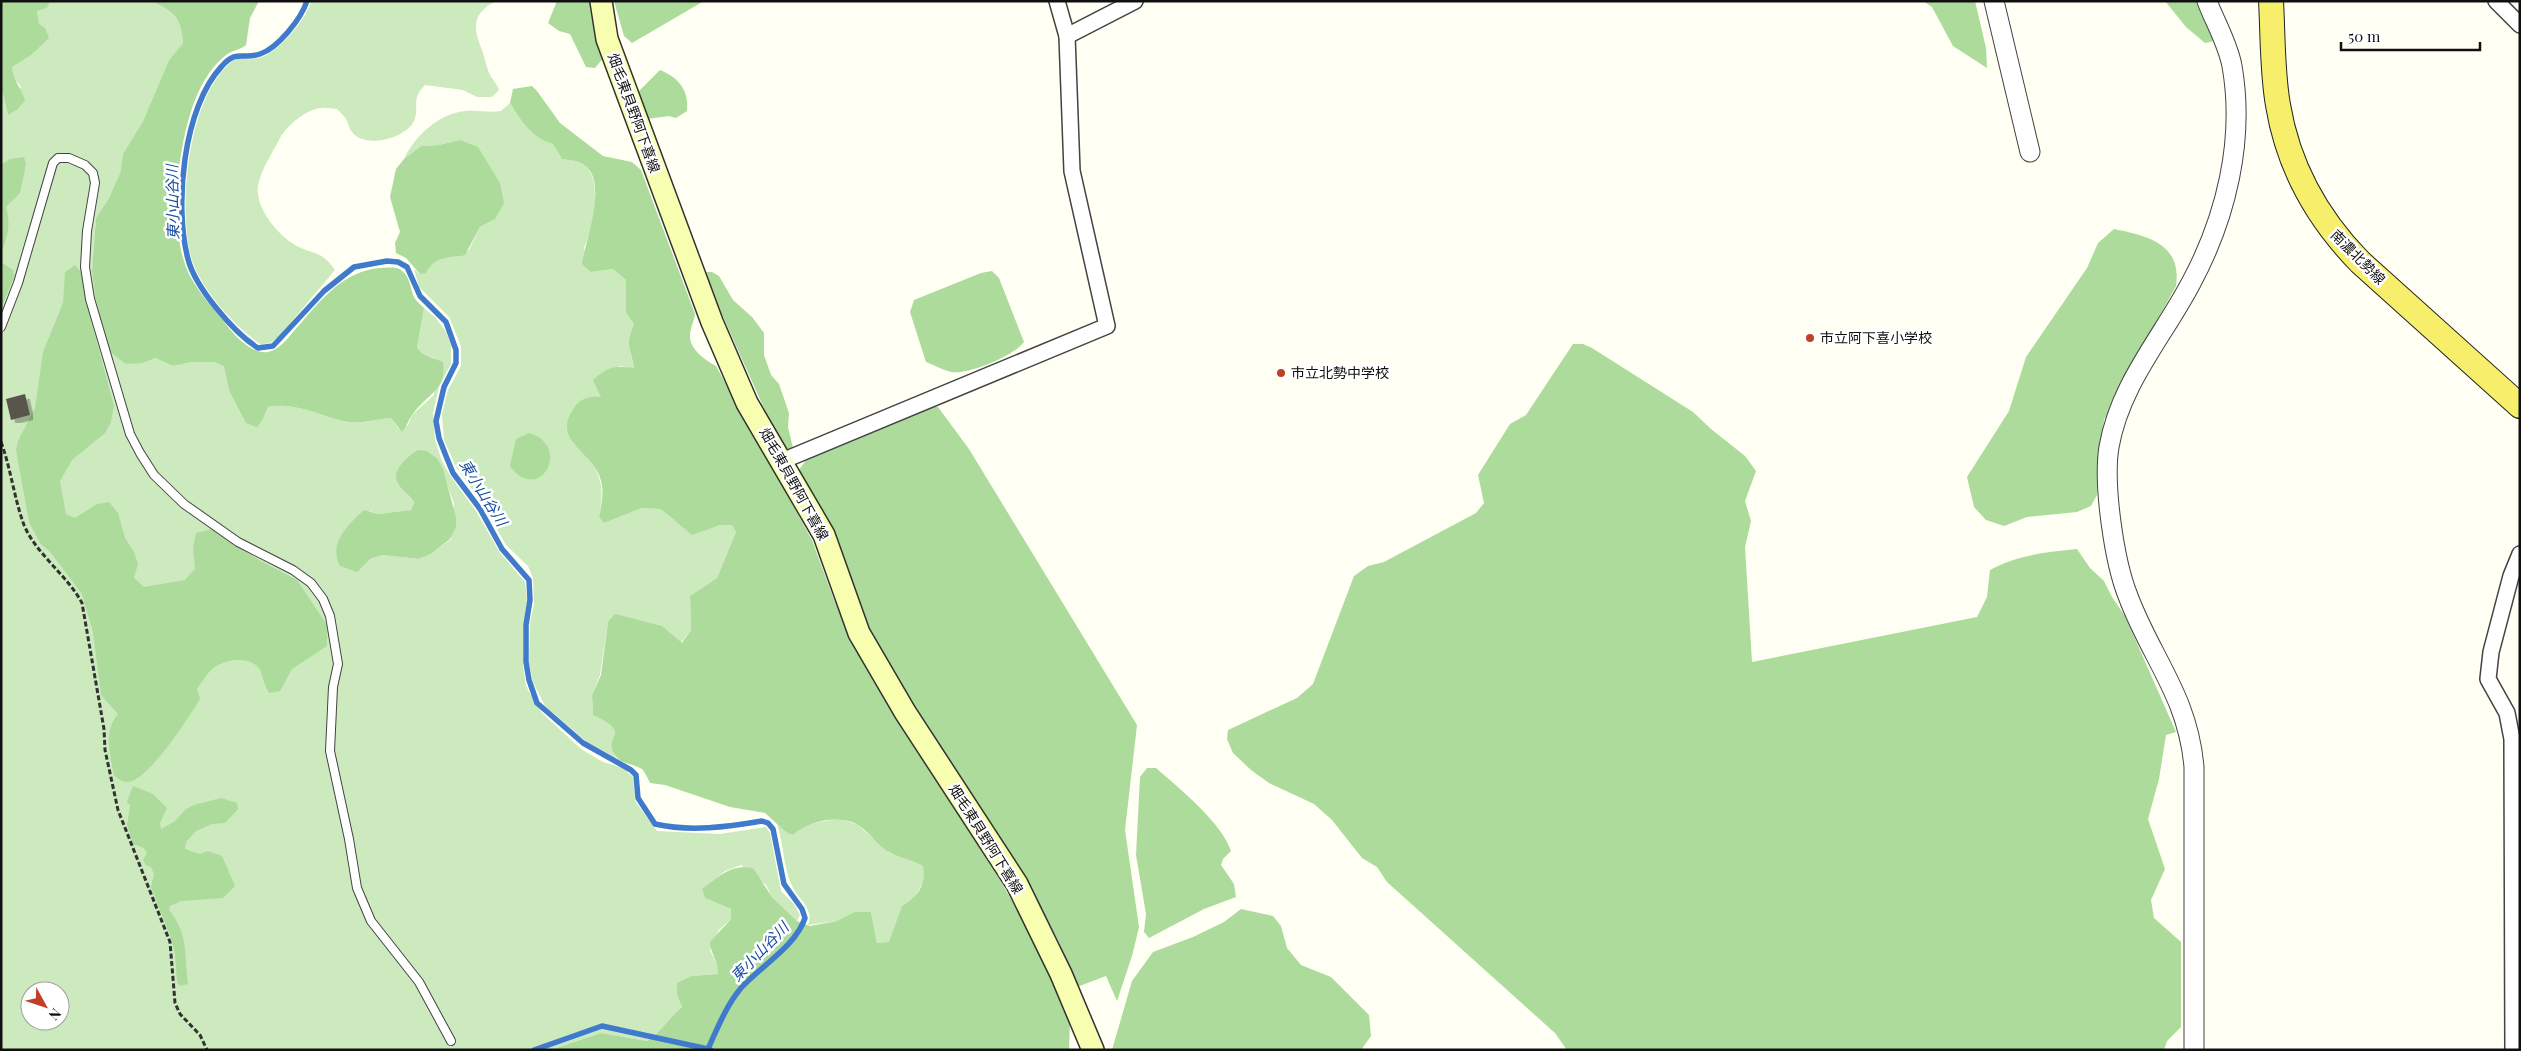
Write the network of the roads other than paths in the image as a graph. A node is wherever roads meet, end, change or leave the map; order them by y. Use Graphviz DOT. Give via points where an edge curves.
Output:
graph roads {
  1 [pos="601,1"];
  2 [pos="1057,1"];
  3 [pos="1135,1"];
  4 [pos="1994,1"];
  5 [pos="2207,1"];
  6 [pos="2272,1"];
  7 [pos="2496,1"];
  8 [pos="2520,25"];
  9 [pos="1066,36"];
  10 [pos="2030,152"];
  11 [pos="1,327"];
  12 [pos="2520,406"];
  13 [pos="782,461"];
  14 [pos="2520,554"];
  15 [pos="451,1041"];
  16 [pos="1093,1050"];
  17 [pos="2194,1050"];
  18 [pos="2513,1050"];
  1 -- 13 [label="main road, 畑毛東貝野阿下喜線" via="606,39 712,322 747,403"];
  2 -- 9 [label="street"];
  3 -- 9 [label="street"];
  4 -- 10 [label="street"];
  5 -- 17 [label="street" via="2232,64 2236,103 2232,165 2224,208 2192,283 2132,380 2117,412 2109,448 2108,486 2118,558 2128,596 2177,697 2192,741"];
  6 -- 12 [label="main road, 南濃北勢線" via="2278,104 2284,132 2296,168 2322,218 2360,262"];
  7 -- 8 [label="street"];
  9 -- 13 [label="street" via="1072,171 1107,326"];
  11 -- 15 [label="lane" via="23,266 53,163 58,158 69,158 85,165 93,173 95,183 87,231 86,267 90,300 130,434 154,475 184,504 238,542 293,570 311,583 324,599 338,664 330,751 357,888 371,921 419,982"];
  13 -- 16 [label="main road, 畑毛東貝野阿下喜線" via="824,535 859,633 905,712 1017,884"];
  14 -- 18 [label="street" via="2508,585 2491,652 2488,679 2507,713 2512,738"];
}
